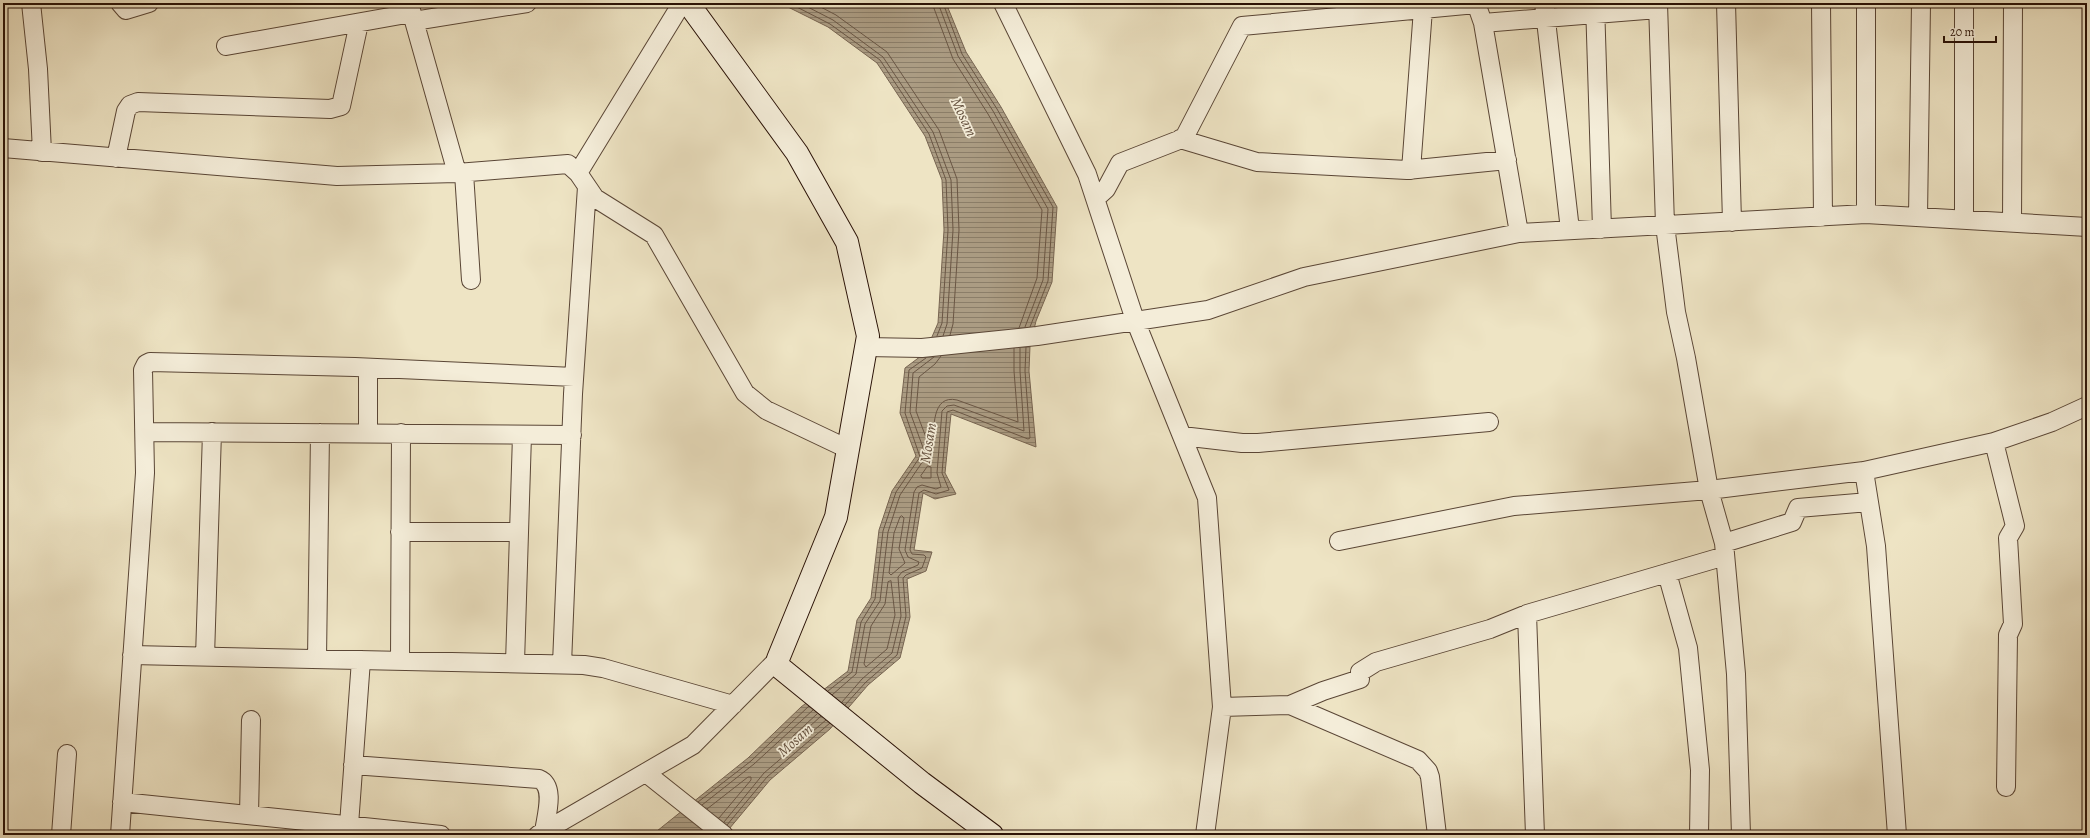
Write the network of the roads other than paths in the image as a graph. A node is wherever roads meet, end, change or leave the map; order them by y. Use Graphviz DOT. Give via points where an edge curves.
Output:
graph roads {
  1 [pos="31,3"];
  2 [pos="120,3"];
  3 [pos="149,3"];
  4 [pos="527,3"];
  5 [pos="682,3"];
  6 [pos="688,3"];
  7 [pos="1003,3"];
  8 [pos="1476,3"];
  9 [pos="1726,3"];
  10 [pos="1821,3"];
  11 [pos="1866,3"];
  12 [pos="1921,3"];
  13 [pos="1964,3"];
  14 [pos="2013,3"];
  15 [pos="1658,6"];
  16 [pos="1423,9"];
  17 [pos="1595,9"];
  18 [pos="1545,10"];
  19 [pos="412,12"];
  20 [pos="359,23"];
  21 [pos="1483,23"];
  22 [pos="226,46"];
  23 [pos="1180,139"];
  24 [pos="3,148"];
  25 [pos="42,152"];
  26 [pos="116,158"];
  27 [pos="1507,160"];
  28 [pos="1411,170"];
  29 [pos="460,173"];
  30 [pos="583,180"];
  31 [pos="1096,198"];
  32 [pos="1866,214"];
  33 [pos="1823,217"];
  34 [pos="1918,217"];
  35 [pos="1964,220"];
  36 [pos="1732,222"];
  37 [pos="2012,223"];
  38 [pos="1665,225"];
  39 [pos="2087,227"];
  40 [pos="1602,229"];
  41 [pos="1570,230"];
  42 [pos="1519,233"];
  43 [pos="471,280"];
  44 [pos="1135,320"];
  45 [pos="866,347"];
  46 [pos="368,368"];
  47 [pos="574,377"];
  48 [pos="2087,406"];
  49 [pos="1489,422"];
  50 [pos="145,432"];
  51 [pos="212,432"];
  52 [pos="320,432"];
  53 [pos="368,433"];
  54 [pos="401,433"];
  55 [pos="522,435"];
  56 [pos="572,435"];
  57 [pos="1182,436"];
  58 [pos="1994,442"];
  59 [pos="848,449"];
  60 [pos="1864,471"];
  61 [pos="1709,490"];
  62 [pos="1869,502"];
  63 [pos="400,532"];
  64 [pos="519,532"];
  65 [pos="1339,541"];
  66 [pos="1724,550"];
  67 [pos="1667,573"];
  68 [pos="1527,614"];
  69 [pos="132,655"];
  70 [pos="205,656"];
  71 [pos="317,659"];
  72 [pos="360,660"];
  73 [pos="400,661"];
  74 [pos="515,663"];
  75 [pos="778,663"];
  76 [pos="562,664"];
  77 [pos="733,705"];
  78 [pos="1290,706"];
  79 [pos="1222,708"];
  80 [pos="251,720"];
  81 [pos="67,754"];
  82 [pos="353,765"];
  83 [pos="646,773"];
  84 [pos="2006,787"];
  85 [pos="122,802"];
  86 [pos="249,815"];
  87 [pos="349,825"];
  88 [pos="541,833"];
  89 [pos="60,835"];
  90 [pos="120,835"];
  91 [pos="441,835"];
  92 [pos="724,835"];
  93 [pos="992,835"];
  94 [pos="1205,835"];
  95 [pos="1437,835"];
  96 [pos="1536,835"];
  97 [pos="1699,835"];
  98 [pos="1741,835"];
  99 [pos="1897,835"];
  1 -- 25 [label="street" via="38,69"];
  2 -- 3 [label="street" via="126,10"];
  4 -- 19 [label="street"];
  5 -- 30 [label="street"];
  6 -- 45 [label="street" via="797,153 847,242 868,336"];
  7 -- 31 [label="street" via="1087,174"];
  8 -- 16 [label="street"];
  8 -- 21 [label="street"];
  9 -- 36 [label="street"];
  10 -- 33 [label="street"];
  11 -- 32 [label="street"];
  12 -- 34 [label="street"];
  13 -- 35 [label="street"];
  14 -- 37 [label="street"];
  15 -- 17 [label="street"];
  15 -- 38 [label="street"];
  16 -- 23 [label="street" via="1242,26 1184,138"];
  16 -- 28 [label="street"];
  17 -- 18 [label="street"];
  17 -- 40 [label="street"];
  18 -- 21 [label="street"];
  18 -- 41 [label="street"];
  19 -- 20 [label="street"];
  19 -- 29 [label="street"];
  20 -- 22 [label="street"];
  20 -- 26 [label="street" via="341,106 330,109 138,102 130,105 126,111"];
  21 -- 27 [label="street"];
  23 -- 28 [label="street" via="1248,160"];
  23 -- 31 [label="street" via="1120,163 1106,189"];
  24 -- 25 [label="street"];
  25 -- 26 [label="street"];
  26 -- 29 [label="street" via="338,176"];
  27 -- 28 [label="street"];
  27 -- 42 [label="street"];
  29 -- 30 [label="street" via="568,164"];
  29 -- 43 [label="street"];
  30 -- 47 [label="street"];
  30 -- 59 [label="street" via="595,198 654,235 745,393 766,410"];
  31 -- 44 [label="street"];
  32 -- 33 [label="street"];
  32 -- 34 [label="street"];
  33 -- 36 [label="street"];
  34 -- 35 [label="street"];
  35 -- 37 [label="street"];
  36 -- 38 [label="street"];
  37 -- 39 [label="street"];
  38 -- 40 [label="street"];
  38 -- 61 [label="street" via="1676,312"];
  40 -- 41 [label="street"];
  41 -- 42 [label="street"];
  42 -- 44 [label="street" via="1304,277 1208,310"];
  44 -- 45 [label="street" via="1037,336 922,348"];
  44 -- 57 [label="street"];
  45 -- 59 [label="street"];
  46 -- 47 [label="street"];
  46 -- 50 [label="street" via="150,362 143,370"];
  46 -- 53 [label="street"];
  47 -- 56 [label="street"];
  48 -- 58 [label="street" via="2052,422"];
  49 -- 57 [label="street" via="1258,444"];
  50 -- 51 [label="street"];
  50 -- 69 [label="street" via="146,473"];
  51 -- 52 [label="street"];
  51 -- 70 [label="street"];
  52 -- 53 [label="street"];
  52 -- 71 [label="street"];
  53 -- 54 [label="street"];
  54 -- 55 [label="street"];
  54 -- 63 [label="street"];
  55 -- 56 [label="street"];
  55 -- 64 [label="street"];
  56 -- 76 [label="street"];
  57 -- 79 [label="street" via="1207,498"];
  58 -- 60 [label="street"];
  58 -- 84 [label="street" via="2015,526 2008,538 2013,624 2008,635"];
  59 -- 75 [label="street" via="836,518"];
  60 -- 61 [label="street"];
  60 -- 62 [label="street"];
  61 -- 65 [label="street" via="1514,506"];
  61 -- 66 [label="street"];
  62 -- 66 [label="street" via="1798,508 1792,522"];
  62 -- 99 [label="street" via="1876,546"];
  63 -- 64 [label="street"];
  63 -- 73 [label="street"];
  64 -- 74 [label="street"];
  66 -- 67 [label="street"];
  66 -- 98 [label="street" via="1736,674"];
  67 -- 68 [label="street"];
  67 -- 97 [label="street" via="1688,648 1700,770"];
  68 -- 78 [label="street" via="1490,630 1376,662 1360,672 1360,679 1323,691"];
  68 -- 96 [label="street"];
  69 -- 70 [label="street"];
  69 -- 85 [label="street"];
  70 -- 71 [label="street"];
  71 -- 72 [label="street"];
  72 -- 73 [label="street"];
  72 -- 82 [label="street"];
  73 -- 74 [label="street"];
  74 -- 76 [label="street"];
  75 -- 77 [label="street"];
  75 -- 93 [label="street" via="922,783"];
  76 -- 77 [label="street" via="603,668"];
  77 -- 83 [label="street" via="693,745"];
  78 -- 79 [label="street"];
  78 -- 95 [label="street" via="1418,760 1424,765 1430,777"];
  79 -- 94 [label="street"];
  80 -- 86 [label="street"];
  81 -- 89 [label="street"];
  82 -- 87 [label="street"];
  82 -- 88 [label="street" via="539,779 548,786 549,794"];
  83 -- 88 [label="street"];
  83 -- 92 [label="street"];
  85 -- 86 [label="street"];
  85 -- 90 [label="street"];
  86 -- 87 [label="street"];
  87 -- 91 [label="street"];
}
